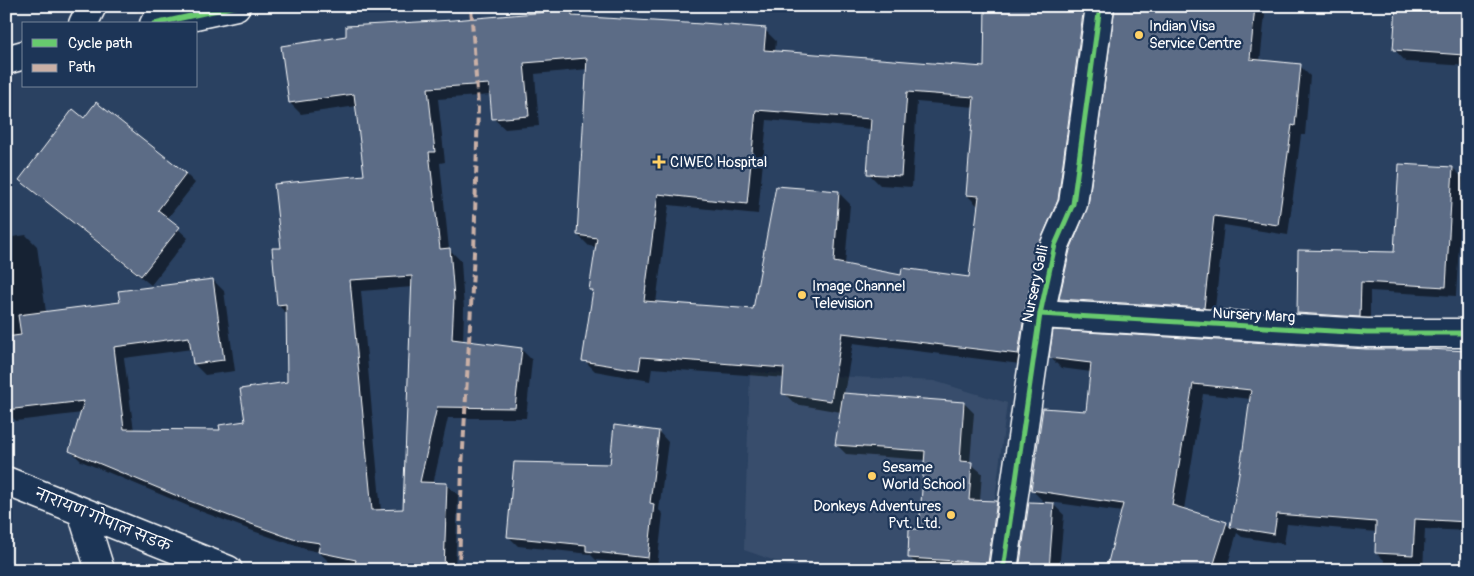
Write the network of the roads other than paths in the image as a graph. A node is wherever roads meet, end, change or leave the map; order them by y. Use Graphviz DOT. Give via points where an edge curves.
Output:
graph roads {
  1 [pos="92,6"];
  2 [pos="236,6"];
  3 [pos="1100,6"];
  4 [pos="84,22"];
  5 [pos="163,22"];
  6 [pos="22,56"];
  7 [pos="6,60"];
  8 [pos="1040,314"];
  9 [pos="1468,333"];
  10 [pos="6,481"];
  11 [pos="82,512"];
  12 [pos="100,570"];
  13 [pos="228,570"];
  14 [pos="1003,570"];
  1 -- 4 [label="street"];
  2 -- 5 [label="street"];
  3 -- 8 [label="street, Nursery Galli" via="1073,204 1055,245"];
  6 -- 7 [label="street"];
  8 -- 9 [label="street, Nursery Marg" via="1367,334"];
  8 -- 14 [label="street, Nursery Galli"];
  10 -- 11 [label="street, नारायण गोपाल सडक"];
  11 -- 12 [label="street"];
  11 -- 13 [label="street, नारायण गोपाल सडक"];
}
